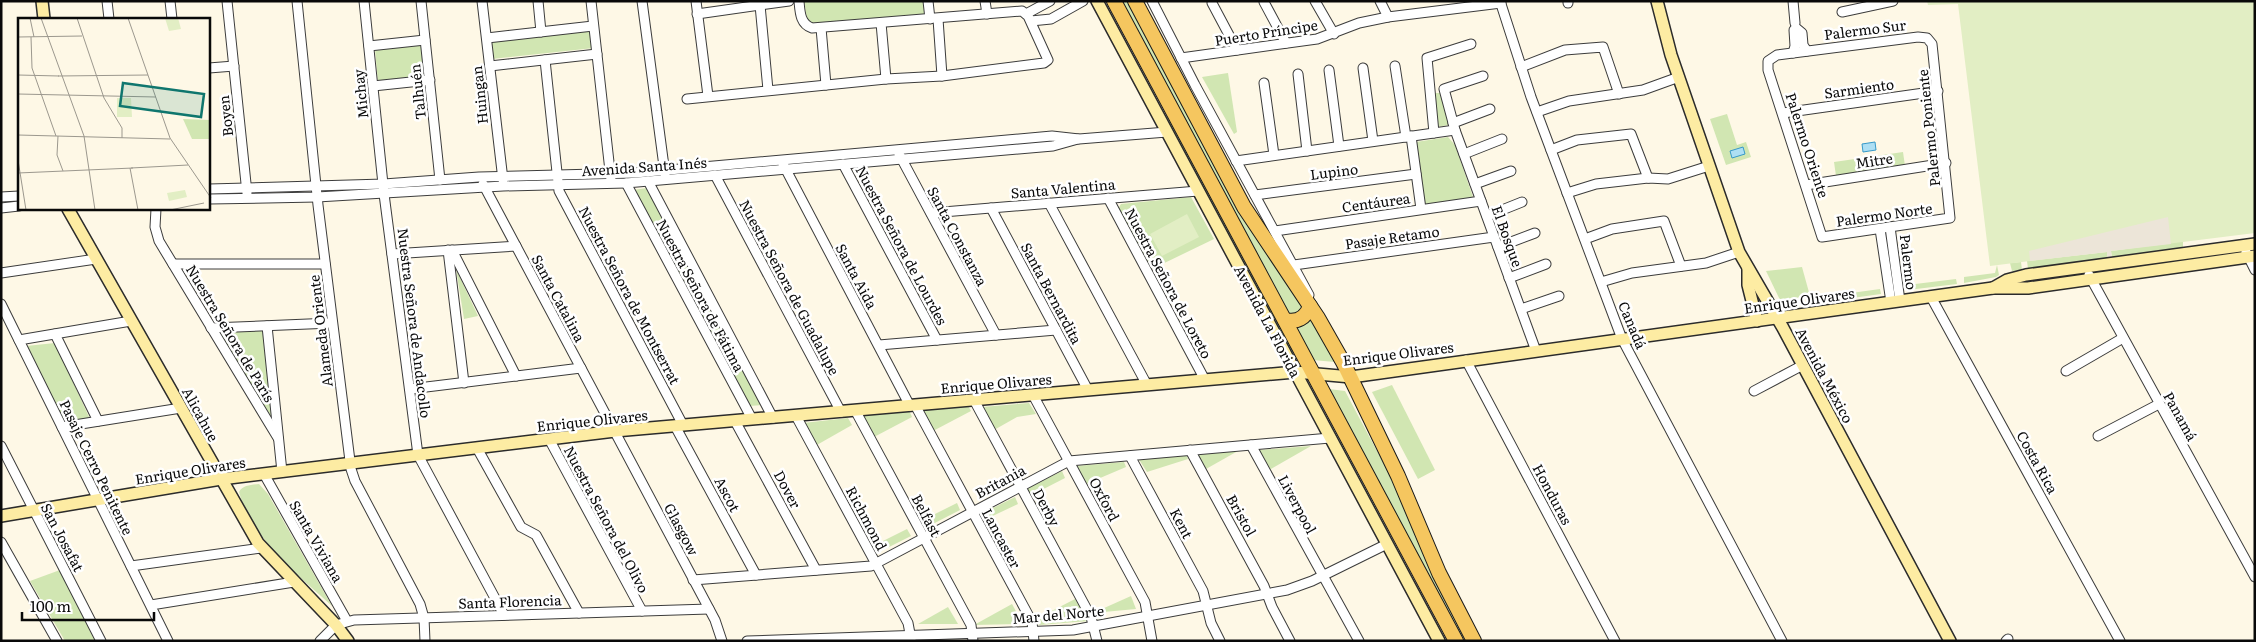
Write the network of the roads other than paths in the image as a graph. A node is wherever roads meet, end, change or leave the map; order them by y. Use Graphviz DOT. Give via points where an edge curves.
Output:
graph roads {
  1 [pos="42,1"];
  2 [pos="108,1"];
  3 [pos="170,1"];
  4 [pos="227,1"];
  5 [pos="297,1"];
  6 [pos="364,1"];
  7 [pos="421,1"];
  8 [pos="482,1"];
  9 [pos="538,1"];
  10 [pos="591,1"];
  11 [pos="642,1"];
  12 [pos="696,1"];
  13 [pos="789,1"];
  14 [pos="799,1"];
  15 [pos="928,1"];
  16 [pos="985,1"];
  17 [pos="1050,1"];
  18 [pos="1084,1"];
  19 [pos="1097,1"];
  20 [pos="1114,1"];
  21 [pos="1136,1"];
  22 [pos="1152,1"];
  23 [pos="1316,1"];
  24 [pos="1380,1"];
  25 [pos="1657,1"];
  26 [pos="1792,1"];
  27 [pos="1893,1"];
  28 [pos="1264,2"];
  29 [pos="1500,2"];
  30 [pos="1212,3"];
  31 [pos="1883,3"];
  32 [pos="760,5"];
  33 [pos="1842,12"];
  34 [pos="697,14"];
  35 [pos="986,14"];
  36 [pos="1029,17"];
  37 [pos="1388,17"];
  38 [pos="44,18"];
  39 [pos="109,18"];
  40 [pos="172,18"];
  41 [pos="934,19"];
  42 [pos="881,23"];
  43 [pos="1796,23"];
  44 [pos="594,26"];
  45 [pos="821,28"];
  46 [pos="541,32"];
  47 [pos="1334,34"];
  48 [pos="487,38"];
  49 [pos="1927,38"];
  50 [pos="425,40"];
  51 [pos="1286,43"];
  52 [pos="1471,44"];
  53 [pos="369,46"];
  54 [pos="1237,50"];
  55 [pos="1807,51"];
  56 [pos="1793,53"];
  57 [pos="596,54"];
  58 [pos="1181,58"];
  59 [pos="545,60"];
  60 [pos="1768,62"];
  61 [pos="234,66"];
  62 [pos="490,66"];
  63 [pos="1395,66"];
  64 [pos="1521,67"];
  65 [pos="210,68"];
  66 [pos="1363,68"];
  67 [pos="1329,70"];
  68 [pos="1298,74"];
  69 [pos="942,76"];
  70 [pos="1483,76"];
  71 [pos="1679,77"];
  72 [pos="886,79"];
  73 [pos="430,80"];
  74 [pos="1264,83"];
  75 [pos="826,85"];
  76 [pos="373,86"];
  77 [pos="768,90"];
  78 [pos="1938,91"];
  79 [pos="1619,94"];
  80 [pos="708,96"];
  81 [pos="686,99"];
  82 [pos="1490,109"];
  83 [pos="1537,112"];
  84 [pos="1783,113"];
  85 [pos="1454,127"];
  86 [pos="1167,132"];
  87 [pos="1434,133"];
  88 [pos="1409,136"];
  89 [pos="1079,139"];
  90 [pos="1502,139"];
  91 [pos="1373,142"];
  92 [pos="1339,146"];
  93 [pos="896,150"];
  94 [pos="1308,150"];
  95 [pos="1551,150"];
  96 [pos="1464,154"];
  97 [pos="1274,155"];
  98 [pos="781,159"];
  99 [pos="902,159"];
  100 [pos="1236,161"];
  101 [pos="1946,163"];
  102 [pos="843,164"];
  103 [pos="1710,166"];
  104 [pos="784,169"];
  105 [pos="1511,171"];
  106 [pos="1416,174"];
  107 [pos="665,175"];
  108 [pos="715,175"];
  109 [pos="502,176"];
  110 [pos="479,177"];
  111 [pos="1648,178"];
  112 [pos="611,179"];
  113 [pos="440,180"];
  114 [pos="558,180"];
  115 [pos="648,181"];
  116 [pos="626,183"];
  117 [pos="1475,184"];
  118 [pos="1806,185"];
  119 [pos="316,186"];
  120 [pos="503,186"];
  121 [pos="485,187"];
  122 [pos="246,188"];
  123 [pos="210,189"];
  124 [pos="384,189"];
  125 [pos="1198,191"];
  126 [pos="1567,193"];
  127 [pos="1255,195"];
  128 [pos="18,196"];
  129 [pos="1,198"];
  130 [pos="248,198"];
  131 [pos="317,198"];
  132 [pos="1108,198"];
  133 [pos="210,199"];
  134 [pos="1481,200"];
  135 [pos="1522,202"];
  136 [pos="1049,203"];
  137 [pos="18,206"];
  138 [pos="1,208"];
  139 [pos="991,208"];
  140 [pos="1421,209"];
  141 [pos="69,210"];
  142 [pos="156,210"];
  143 [pos="931,213"];
  144 [pos="1487,216"];
  145 [pos="1950,218"];
  146 [pos="1890,227"];
  147 [pos="1880,229"];
  148 [pos="1275,231"];
  149 [pos="1535,233"];
  150 [pos="1494,236"];
  151 [pos="1822,237"];
  152 [pos="1585,239"];
  153 [pos="2249,244"];
  154 [pos="516,246"];
  155 [pos="1498,247"];
  156 [pos="450,250"];
  157 [pos="1740,252"];
  158 [pos="392,254"];
  159 [pos="2251,257"];
  160 [pos="96,259"];
  161 [pos="173,264"];
  162 [pos="325,264"];
  163 [pos="454,264"];
  164 [pos="1546,264"];
  165 [pos="1294,265"];
  166 [pos="1681,266"];
  167 [pos="2088,266"];
  168 [pos="1748,268"];
  169 [pos="2255,270"];
  170 [pos="1,274"];
  171 [pos="1509,278"];
  172 [pos="2090,279"];
  173 [pos="1601,282"];
  174 [pos="1993,288"];
  175 [pos="1559,296"];
  176 [pos="1931,297"];
  177 [pos="1895,302"];
  178 [pos="1,304"];
  179 [pos="1521,309"];
  180 [pos="1314,312"];
  181 [pos="1778,318"];
  182 [pos="1285,320"];
  183 [pos="131,321"];
  184 [pos="1757,321"];
  185 [pos="332,323"];
  186 [pos="266,326"];
  187 [pos="211,328"];
  188 [pos="1056,330"];
  189 [pos="55,334"];
  190 [pos="996,335"];
  191 [pos="2123,338"];
  192 [pos="1622,339"];
  193 [pos="19,340"];
  194 [pos="937,340"];
  195 [pos="879,345"];
  196 [pos="1536,351"];
  197 [pos="1466,360"];
  198 [pos="1803,366"];
  199 [pos="581,368"];
  200 [pos="2066,371"];
  201 [pos="1295,372"];
  202 [pos="1314,373"];
  203 [pos="516,376"];
  204 [pos="1351,377"];
  205 [pos="1205,380"];
  206 [pos="464,382"];
  207 [pos="1147,385"];
  208 [pos="410,389"];
  209 [pos="1088,390"];
  210 [pos="1754,391"];
  211 [pos="1033,395"];
  212 [pos="974,400"];
  213 [pos="2159,404"];
  214 [pos="913,405"];
  215 [pos="181,408"];
  216 [pos="855,410"];
  217 [pos="841,412"];
  218 [pos="796,416"];
  219 [pos="772,418"];
  220 [pos="752,419"];
  221 [pos="98,421"];
  222 [pos="735,421"];
  223 [pos="679,426"];
  224 [pos="62,427"];
  225 [pos="615,431"];
  226 [pos="2098,436"];
  227 [pos="278,438"];
  228 [pos="1330,438"];
  229 [pos="549,440"];
  230 [pos="1250,445"];
  231 [pos="1,446"];
  232 [pos="476,448"];
  233 [pos="1190,450"];
  234 [pos="418,456"];
  235 [pos="1130,456"];
  236 [pos="1069,461"];
  237 [pos="350,464"];
  238 [pos="282,472"];
  239 [pos="264,474"];
  240 [pos="221,479"];
  241 [pos="1020,486"];
  242 [pos="98,500"];
  243 [pos="36,510"];
  244 [pos="972,512"];
  245 [pos="1,516"];
  246 [pos="924,538"];
  247 [pos="1,542"];
  248 [pos="1387,544"];
  249 [pos="261,548"];
  250 [pos="876,564"];
  251 [pos="131,566"];
  252 [pos="816,570"];
  253 [pos="756,575"];
  254 [pos="1323,576"];
  255 [pos="2255,577"];
  256 [pos="694,580"];
  257 [pos="294,582"];
  258 [pos="1267,594"];
  259 [pos="151,605"];
  260 [pos="1207,605"];
  261 [pos="709,610"];
  262 [pos="642,611"];
  263 [pos="579,613"];
  264 [pos="504,616"];
  265 [pos="1148,617"];
  266 [pos="424,618"];
  267 [pos="342,623"];
  268 [pos="1095,627"];
  269 [pos="1032,631"];
  270 [pos="972,637"];
  271 [pos="911,638"];
  272 [pos="848,639"];
  273 [pos="786,640"];
  274 [pos="57,641"];
  275 [pos="101,641"];
  276 [pos="168,641"];
  277 [pos="320,641"];
  278 [pos="348,641"];
  279 [pos="425,641"];
  280 [pos="722,641"];
  281 [pos="747,641"];
  282 [pos="1034,641"];
  283 [pos="1097,641"];
  284 [pos="1152,641"];
  285 [pos="1220,641"];
  286 [pos="1290,641"];
  287 [pos="1358,641"];
  288 [pos="1438,641"];
  289 [pos="1456,641"];
  290 [pos="1474,641"];
  291 [pos="1615,641"];
  292 [pos="1782,641"];
  293 [pos="1950,641"];
  294 [pos="2120,641"];
  1 -- 38 [label="street"];
  2 -- 39 [label="street"];
  3 -- 40 [label="street"];
  4 -- 61 [label="street, Boyen"];
  5 -- 119 [label="street, Alameda Oriente"];
  6 -- 53 [label="street, Michay"];
  7 -- 50 [label="street, Talhuén"];
  8 -- 48 [label="street, Huingan"];
  9 -- 46 [label="street"];
  10 -- 44 [label="street"];
  11 -- 107 [label="street"];
  12 -- 34 [label="street"];
  13 -- 32 [label="street"];
  14 -- 45 [label="street" via="806,26"];
  15 -- 41 [label="street"];
  16 -- 35 [label="street"];
  17 -- 36 [label="street"];
  18 -- 36 [label="street" via="1051,19"];
  19 -- 86 [label="street, Avenida La Florida"];
  20 -- 182 [label="main road, Avenida La Florida"];
  21 -- 180 [label="main road" via="1244,207"];
  22 -- 58 [label="street"];
  23 -- 47 [label="street"];
  24 -- 37 [label="street"];
  25 -- 71 [label="street, Avenida México"];
  26 -- 43 [label="street"];
  27 -- 31 [label="street"];
  28 -- 51 [label="street"];
  29 -- 37 [label="street, Puerto Príncipe"];
  29 -- 64 [label="street, Canadá"];
  30 -- 54 [label="street"];
  31 -- 33 [label="street"];
  32 -- 34 [label="street"];
  32 -- 77 [label="street"];
  34 -- 80 [label="street"];
  35 -- 36 [label="street" via="1016,11"];
  35 -- 41 [label="street"];
  36 -- 69 [label="street" via="1048,58 1046,62"];
  37 -- 47 [label="street, Puerto Príncipe"];
  41 -- 42 [label="street"];
  41 -- 69 [label="street"];
  42 -- 45 [label="street"];
  42 -- 72 [label="street"];
  44 -- 46 [label="street"];
  44 -- 57 [label="street"];
  45 -- 75 [label="street"];
  46 -- 48 [label="street"];
  47 -- 51 [label="street, Puerto Príncipe"];
  48 -- 62 [label="street, Huingan"];
  49 -- 55 [label="street, Palermo Sur" via="1918,36"];
  49 -- 78 [label="street, Palermo Poniente" via="1932,44"];
  50 -- 53 [label="street"];
  50 -- 73 [label="street, Talhuén"];
  51 -- 54 [label="street, Puerto Príncipe"];
  52 -- 87 [label="street" via="1427,58"];
  53 -- 76 [label="street, Michay"];
  54 -- 58 [label="street, Puerto Príncipe"];
  55 -- 56 [label="street, Palermo Sur"];
  55 -- 56 [label="street, Palermo Sur" via="1802,33 1796,28"];
  56 -- 60 [label="street, Palermo Sur" via="1777,55"];
  57 -- 59 [label="street"];
  57 -- 112 [label="street"];
  58 -- 100 [label="street"];
  59 -- 62 [label="street"];
  59 -- 114 [label="street, Nuestra Señora de Montserrat"];
  60 -- 84 [label="street, Palermo Oriente"];
  61 -- 65 [label="street"];
  61 -- 122 [label="street, Boyen"];
  62 -- 109 [label="street, Huingan"];
  63 -- 88 [label="street"];
  64 -- 79 [label="street" via="1566,50 1603,47"];
  64 -- 83 [label="street, Canadá"];
  66 -- 91 [label="street"];
  67 -- 92 [label="street"];
  68 -- 94 [label="street"];
  69 -- 72 [label="street"];
  70 -- 85 [label="street, El Bosque" via="1444,89"];
  71 -- 79 [label="street"];
  71 -- 103 [label="street, Avenida México"];
  72 -- 75 [label="street"];
  73 -- 76 [label="street"];
  73 -- 113 [label="street, Talhuén"];
  74 -- 97 [label="street"];
  75 -- 77 [label="street"];
  76 -- 124 [label="street, Michay"];
  77 -- 80 [label="street"];
  78 -- 84 [label="street, Sarmiento"];
  78 -- 101 [label="street, Palermo Poniente"];
  79 -- 83 [label="street" via="1569,101"];
  80 -- 81 [label="street"];
  82 -- 85 [label="street"];
  83 -- 95 [label="street, Canadá"];
  84 -- 118 [label="street, Palermo Oriente"];
  85 -- 87 [label="street"];
  85 -- 96 [label="street, El Bosque"];
  86 -- 89 [label="street, Avenida Santa Inés"];
  86 -- 125 [label="street, Avenida La Florida"];
  87 -- 88 [label="street"];
  88 -- 91 [label="street"];
  88 -- 106 [label="street"];
  89 -- 93 [label="street, Avenida Santa Inés" via="1052,136"];
  89 -- 99 [label="street, Avenida Santa Inés" via="1053,146"];
  90 -- 96 [label="street"];
  91 -- 92 [label="street"];
  92 -- 94 [label="street"];
  93 -- 98 [label="street, Avenida Santa Inés"];
  93 -- 99 [label="street, Santa Constanza"];
  94 -- 97 [label="street"];
  95 -- 111 [label="street" via="1577,140 1631,134"];
  95 -- 126 [label="street, Canadá"];
  96 -- 117 [label="street, El Bosque"];
  97 -- 100 [label="street"];
  98 -- 104 [label="street, Santa Aida"];
  98 -- 107 [label="street, Avenida Santa Inés"];
  99 -- 102 [label="street, Avenida Santa Inés"];
  99 -- 143 [label="street, Santa Constanza"];
  100 -- 127 [label="street"];
  101 -- 118 [label="street, Mitre"];
  101 -- 145 [label="street, Palermo Poniente"];
  102 -- 104 [label="street, Avenida Santa Inés"];
  102 -- 194 [label="street, Nuestra Señora de Lourdes"];
  103 -- 111 [label="street" via="1668,179"];
  103 -- 157 [label="street, Avenida México"];
  104 -- 108 [label="street, Avenida Santa Inés"];
  104 -- 195 [label="street, Santa Aida"];
  105 -- 117 [label="street"];
  106 -- 127 [label="street, Lupino"];
  106 -- 140 [label="street"];
  107 -- 108 [label="street, Avenida Santa Inés"];
  107 -- 112 [label="street, Avenida Santa Inés"];
  107 -- 115 [label="street, Avenida Santa Inés"];
  108 -- 217 [label="street, Nuestra Señora de Guadalupe"];
  109 -- 110 [label="street, Avenida Santa Inés"];
  109 -- 114 [label="street, Avenida Santa Inés"];
  109 -- 120 [label="street, Huingan"];
  110 -- 113 [label="street, Avenida Santa Inés"];
  110 -- 121 [label="street, Santa Catalina"];
  111 -- 126 [label="street" via="1596,184"];
  112 -- 114 [label="street, Avenida Santa Inés"];
  112 -- 116 [label="street, Avenida Santa Inés"];
  113 -- 124 [label="street, Avenida Santa Inés"];
  114 -- 120 [label="street, Avenida Santa Inés"];
  114 -- 223 [label="street, Nuestra Señora de Montserrat" via="562,196"];
  115 -- 116 [label="street, Avenida Santa Inés"];
  115 -- 219 [label="street, Nuestra Señora de Fátima"];
  116 -- 220 [label="street, Nuestra Señora de Fátima"];
  117 -- 134 [label="street, El Bosque"];
  118 -- 151 [label="street, Palermo Oriente"];
  119 -- 122 [label="street, Avenida Santa Inés"];
  119 -- 124 [label="street, Avenida Santa Inés"];
  119 -- 131 [label="street, Alameda Oriente"];
  120 -- 121 [label="street, Avenida Santa Inés"];
  121 -- 124 [label="street, Avenida Santa Inés"];
  121 -- 154 [label="street, Santa Catalina"];
  122 -- 123 [label="street, Avenida Santa Inés"];
  122 -- 130 [label="street, Boyen"];
  124 -- 131 [label="street, Avenida Santa Inés"];
  124 -- 158 [label="street, Nuestra Señora de Andacollo"];
  125 -- 132 [label="street, Santa Valentina"];
  125 -- 201 [label="street, Avenida La Florida"];
  126 -- 152 [label="street, Canadá"];
  127 -- 148 [label="street"];
  128 -- 129 [label="street"];
  130 -- 131 [label="street, Avenida Santa Inés"];
  130 -- 133 [label="street, Avenida Santa Inés"];
  131 -- 162 [label="street, Alameda Oriente"];
  132 -- 136 [label="street, Santa Valentina"];
  132 -- 205 [label="street, Nuestra Señora de Loreto"];
  134 -- 140 [label="street, Centáurea"];
  134 -- 144 [label="street, El Bosque"];
  135 -- 144 [label="street"];
  136 -- 139 [label="street, Santa Valentina"];
  136 -- 207 [label="street"];
  137 -- 138 [label="street"];
  139 -- 143 [label="street, Santa Valentina"];
  139 -- 188 [label="street, Santa Bernardita"];
  140 -- 148 [label="street, Centáurea"];
  141 -- 160 [label="street, Alicahue"];
  142 -- 161 [label="street, Nuestra Señora de París" via="157,236"];
  143 -- 190 [label="street, Santa Constanza"];
  144 -- 150 [label="street, El Bosque"];
  145 -- 146 [label="street, Palermo Norte"];
  146 -- 147 [label="street, Palermo Norte"];
  146 -- 177 [label="street, Palermo"];
  147 -- 151 [label="street, Palermo Norte"];
  147 -- 177 [label="street, Palermo"];
  148 -- 165 [label="street"];
  149 -- 155 [label="street"];
  150 -- 155 [label="street, El Bosque"];
  150 -- 165 [label="street, Pasaje Retamo"];
  152 -- 166 [label="street" via="1612,229 1664,221"];
  152 -- 173 [label="street, Canadá"];
  153 -- 159 [label="street"];
  153 -- 167 [label="street, Enrique Olivares"];
  154 -- 156 [label="street"];
  154 -- 199 [label="street, Santa Catalina"];
  155 -- 171 [label="street, El Bosque"];
  156 -- 158 [label="street"];
  156 -- 163 [label="street"];
  157 -- 166 [label="street" via="1706,263"];
  157 -- 168 [label="street, Avenida México"];
  158 -- 208 [label="street, Nuestra Señora de Andacollo"];
  159 -- 169 [label="street"];
  159 -- 172 [label="street, Enrique Olivares"];
  160 -- 170 [label="street"];
  160 -- 183 [label="street, Alicahue"];
  161 -- 162 [label="street"];
  161 -- 187 [label="street, Nuestra Señora de París"];
  162 -- 185 [label="street, Alameda Oriente"];
  163 -- 203 [label="street"];
  163 -- 206 [label="street"];
  164 -- 171 [label="street"];
  165 -- 180 [label="street"];
  166 -- 173 [label="street" via="1632,273"];
  167 -- 172 [label="street, Panamá"];
  167 -- 174 [label="street, Enrique Olivares" via="2015,278"];
  168 -- 181 [label="street, Avenida México"];
  168 -- 184 [label="street" via="1748,285"];
  171 -- 179 [label="street, El Bosque"];
  172 -- 174 [label="street, Enrique Olivares" via="2028,288"];
  172 -- 191 [label="street, Panamá"];
  173 -- 192 [label="street, Canadá"];
  174 -- 176 [label="street, Enrique Olivares"];
  175 -- 179 [label="street"];
  176 -- 177 [label="street, Enrique Olivares"];
  176 -- 294 [label="street, Costa Rica"];
  177 -- 181 [label="street, Enrique Olivares"];
  178 -- 193 [label="street, Pasaje Cerro Penitente"];
  179 -- 196 [label="street, El Bosque"];
  180 -- 182 [label="main road" via="1301,319"];
  180 -- 204 [label="main road"];
  181 -- 184 [label="street, Enrique Olivares"];
  181 -- 198 [label="street, Avenida México"];
  182 -- 202 [label="main road, Avenida La Florida"];
  183 -- 189 [label="street"];
  183 -- 215 [label="street, Alicahue"];
  184 -- 192 [label="street, Enrique Olivares"];
  185 -- 186 [label="street"];
  185 -- 237 [label="street, Alameda Oriente"];
  186 -- 187 [label="street"];
  186 -- 227 [label="street"];
  187 -- 227 [label="street, Nuestra Señora de París"];
  188 -- 190 [label="street"];
  188 -- 209 [label="street, Santa Bernardita"];
  189 -- 193 [label="street"];
  189 -- 221 [label="street"];
  190 -- 194 [label="street"];
  191 -- 200 [label="street"];
  191 -- 213 [label="street, Panamá"];
  192 -- 196 [label="street, Enrique Olivares"];
  192 -- 292 [label="street, Canadá"];
  193 -- 224 [label="street, Pasaje Cerro Penitente"];
  194 -- 195 [label="street"];
  195 -- 214 [label="street, Santa Aida"];
  196 -- 197 [label="street, Enrique Olivares"];
  197 -- 204 [label="street, Enrique Olivares"];
  197 -- 291 [label="street, Honduras"];
  198 -- 210 [label="street"];
  198 -- 293 [label="street, Avenida México"];
  199 -- 203 [label="street"];
  199 -- 225 [label="street, Santa Catalina"];
  201 -- 202 [label="street, Enrique Olivares"];
  201 -- 205 [label="street, Enrique Olivares"];
  201 -- 228 [label="street, Avenida La Florida"];
  202 -- 204 [label="street, Enrique Olivares"];
  202 -- 289 [label="main road, Avenida La Florida"];
  203 -- 206 [label="street"];
  204 -- 290 [label="main road" via="1439,573"];
  205 -- 207 [label="street, Enrique Olivares"];
  206 -- 208 [label="street"];
  207 -- 209 [label="street, Enrique Olivares"];
  208 -- 234 [label="street, Nuestra Señora de Andacollo"];
  209 -- 211 [label="street, Enrique Olivares"];
  211 -- 212 [label="street, Enrique Olivares"];
  211 -- 236 [label="street, Oxford"];
  212 -- 214 [label="street, Enrique Olivares"];
  212 -- 241 [label="street, Derby"];
  213 -- 226 [label="street"];
  213 -- 255 [label="street, Panamá"];
  214 -- 216 [label="street, Enrique Olivares"];
  214 -- 244 [label="street, Lancaster"];
  215 -- 221 [label="street"];
  215 -- 240 [label="street, Alicahue"];
  216 -- 217 [label="street, Enrique Olivares"];
  216 -- 246 [label="street, Belfast"];
  217 -- 218 [label="street, Enrique Olivares"];
  218 -- 219 [label="street, Enrique Olivares"];
  218 -- 250 [label="street, Richmond"];
  219 -- 220 [label="street, Enrique Olivares"];
  220 -- 222 [label="street, Enrique Olivares"];
  221 -- 224 [label="street"];
  222 -- 223 [label="street, Enrique Olivares"];
  222 -- 252 [label="street, Dover"];
  223 -- 225 [label="street, Enrique Olivares"];
  223 -- 253 [label="street, Ascot"];
  224 -- 242 [label="street, Pasaje Cerro Penitente"];
  225 -- 229 [label="street, Enrique Olivares"];
  225 -- 256 [label="street, Glasgow"];
  227 -- 238 [label="street, Nuestra Señora de París"];
  228 -- 230 [label="street, Britania"];
  228 -- 248 [label="street, Avenida La Florida"];
  229 -- 232 [label="street, Enrique Olivares"];
  229 -- 262 [label="street, Nuestra Señora del Olivo"];
  230 -- 233 [label="street, Britania"];
  230 -- 254 [label="street, Liverpool"];
  231 -- 243 [label="street, San Josafat" via="28,501"];
  232 -- 234 [label="street, Enrique Olivares"];
  232 -- 263 [label="street" via="521,527 536,535"];
  233 -- 235 [label="street, Britania"];
  233 -- 258 [label="street, Bristol"];
  234 -- 237 [label="street, Enrique Olivares"];
  234 -- 264 [label="street"];
  235 -- 236 [label="street, Britania"];
  235 -- 260 [label="street, Kent" via="1203,591"];
  236 -- 241 [label="street, Britania"];
  236 -- 265 [label="street, Oxford" via="1145,602"];
  237 -- 238 [label="street, Enrique Olivares"];
  237 -- 266 [label="street, Alameda Oriente" via="355,482 418,599"];
  238 -- 239 [label="street, Enrique Olivares"];
  239 -- 240 [label="street, Enrique Olivares"];
  239 -- 267 [label="street, Santa Viviana"];
  240 -- 242 [label="street, Enrique Olivares"];
  240 -- 249 [label="street, Alicahue"];
  241 -- 244 [label="street, Britania"];
  241 -- 268 [label="street, Derby"];
  242 -- 243 [label="street, Enrique Olivares"];
  242 -- 251 [label="street, Pasaje Cerro Penitente"];
  243 -- 245 [label="street, Enrique Olivares"];
  243 -- 275 [label="street, San Josafat"];
  244 -- 246 [label="street, Britania"];
  244 -- 269 [label="street, Lancaster" via="1032,622"];
  246 -- 250 [label="street, Britania"];
  246 -- 270 [label="street, Belfast" via="971,625"];
  247 -- 274 [label="street"];
  248 -- 254 [label="street, Mar del Norte"];
  248 -- 288 [label="street, Avenida La Florida"];
  249 -- 251 [label="street"];
  249 -- 257 [label="street, Alicahue"];
  250 -- 252 [label="street, Britania"];
  250 -- 271 [label="street, Richmond" via="908,622"];
  251 -- 259 [label="street, Pasaje Cerro Penitente"];
  252 -- 253 [label="street, Britania"];
  253 -- 256 [label="street, Britania"];
  254 -- 258 [label="street, Mar del Norte" via="1294,588"];
  254 -- 287 [label="street, Liverpool"];
  256 -- 261 [label="street, Glasgow"];
  257 -- 259 [label="street"];
  257 -- 267 [label="street, Alicahue"];
  258 -- 260 [label="street, Mar del Norte"];
  258 -- 286 [label="street, Bristol"];
  259 -- 276 [label="street, Pasaje Cerro Penitente"];
  260 -- 265 [label="street, Mar del Norte"];
  260 -- 285 [label="street, Kent"];
  261 -- 262 [label="street, Santa Florencia"];
  261 -- 280 [label="street, Glasgow"];
  262 -- 263 [label="street, Santa Florencia"];
  263 -- 264 [label="street, Santa Florencia"];
  264 -- 266 [label="street, Santa Florencia"];
  265 -- 268 [label="street, Mar del Norte"];
  265 -- 284 [label="street, Oxford"];
  266 -- 267 [label="street, Santa Florencia"];
  266 -- 279 [label="street, Alameda Oriente"];
  267 -- 277 [label="street"];
  267 -- 278 [label="street, Alicahue"];
  268 -- 269 [label="street, Mar del Norte"];
  268 -- 283 [label="street, Derby"];
  269 -- 270 [label="street, Mar del Norte"];
  269 -- 282 [label="street, Lancaster"];
  270 -- 271 [label="street, Mar del Norte"];
  271 -- 272 [label="street, Mar del Norte"];
  272 -- 273 [label="street, Mar del Norte"];
  273 -- 281 [label="street, Mar del Norte"];
}
